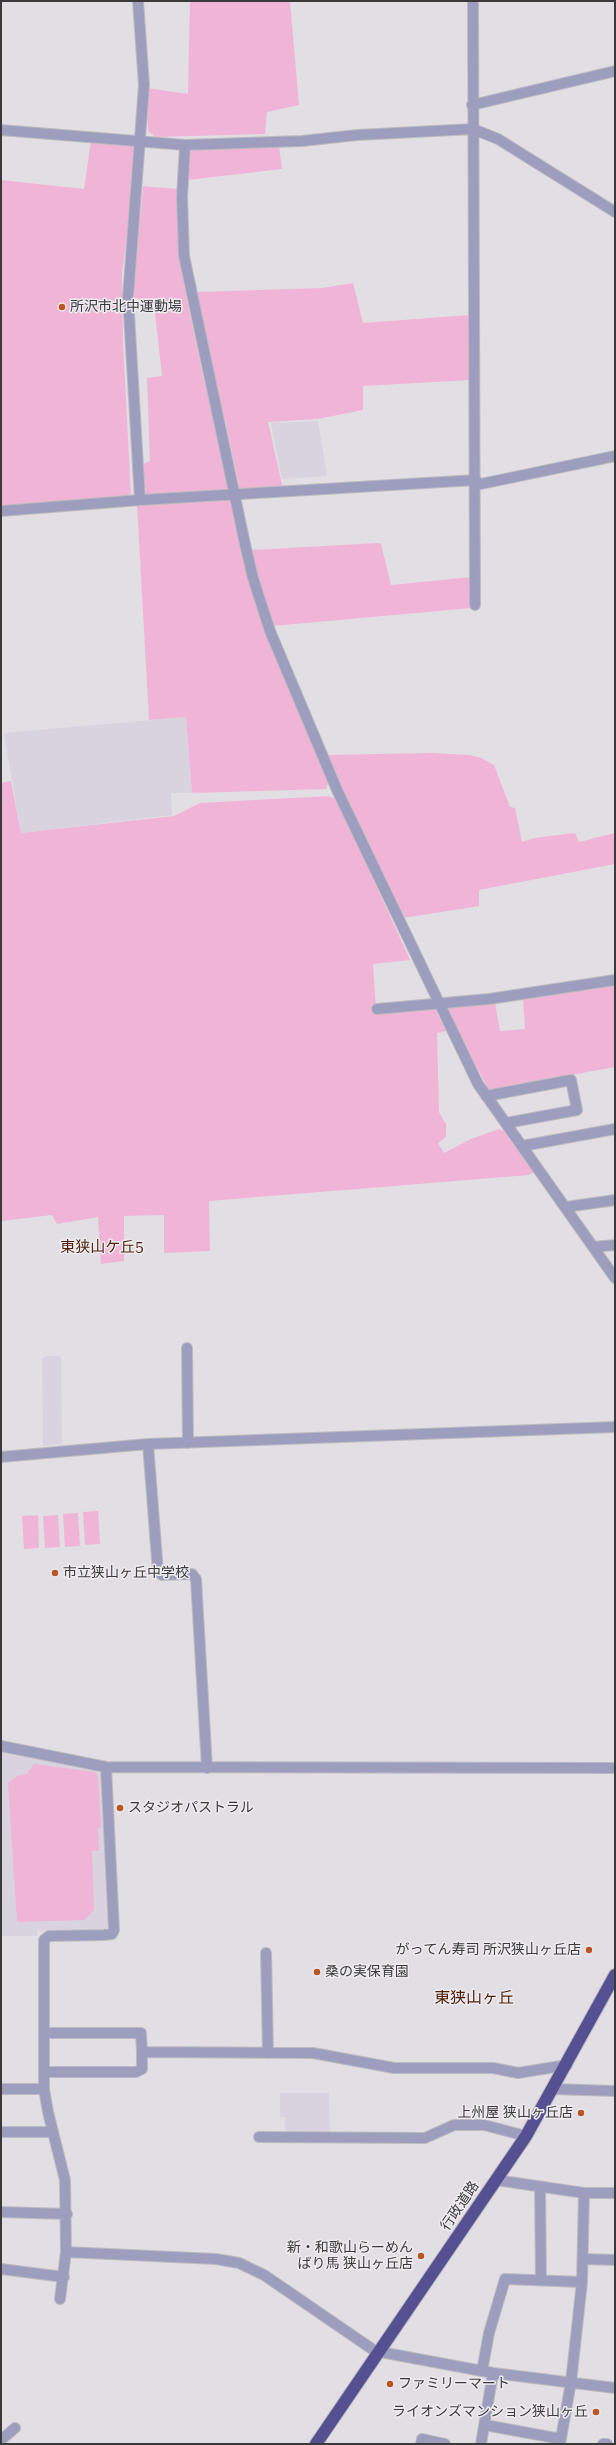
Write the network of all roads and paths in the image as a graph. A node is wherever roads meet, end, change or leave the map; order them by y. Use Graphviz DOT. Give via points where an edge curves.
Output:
graph roads {
  1 [pos="138,1"];
  2 [pos="473,1"];
  3 [pos="615,71"];
  4 [pos="472,106"];
  5 [pos="473,129"];
  6 [pos="1,130"];
  7 [pos="140,142"];
  8 [pos="185,145"];
  9 [pos="615,212"];
  10 [pos="615,456"];
  11 [pos="476,483"];
  12 [pos="236,495"];
  13 [pos="140,500"];
  14 [pos="1,511"];
  15 [pos="475,605"];
  16 [pos="615,980"];
  17 [pos="439,1004"];
  18 [pos="377,1009"];
  19 [pos="486,1096"];
  20 [pos="506,1123"];
  21 [pos="615,1129"];
  22 [pos="522,1146"];
  23 [pos="615,1200"];
  24 [pos="566,1207"];
  25 [pos="615,1245"];
  26 [pos="593,1247"];
  27 [pos="615,1278"];
  28 [pos="187,1348"];
  29 [pos="615,1427"];
  30 [pos="188,1443"];
  31 [pos="148,1444"];
  32 [pos="1,1458"];
  33 [pos="1,1746"];
  34 [pos="106,1768"];
  35 [pos="207,1768"];
  36 [pos="615,1768"];
  37 [pos="266,1953"];
  38 [pos="615,1975"];
  39 [pos="44,2033"];
  40 [pos="142,2052"];
  41 [pos="268,2053"];
  42 [pos="567,2065"];
  43 [pos="44,2072"];
  44 [pos="1,2089"];
  45 [pos="44,2089"];
  46 [pos="553,2089"];
  47 [pos="615,2091"];
  48 [pos="1,2132"];
  49 [pos="53,2132"];
  50 [pos="259,2136"];
  51 [pos="526,2136"];
  52 [pos="496,2180"];
  53 [pos="540,2187"];
  54 [pos="584,2193"];
  55 [pos="615,2193"];
  56 [pos="1,2212"];
  57 [pos="67,2214"];
  58 [pos="66,2252"];
  59 [pos="583,2259"];
  60 [pos="615,2260"];
  61 [pos="1,2268"];
  62 [pos="64,2277"];
  63 [pos="541,2280"];
  64 [pos="582,2282"];
  65 [pos="60,2299"];
  66 [pos="380,2352"];
  67 [pos="482,2371"];
  68 [pos="493,2372"];
  69 [pos="571,2382"];
  70 [pos="615,2388"];
  71 [pos="485,2425"];
  72 [pos="15,2428"];
  73 [pos="1,2440"];
  74 [pos="560,2441"];
  75 [pos="316,2444"];
  76 [pos="421,2444"];
  77 [pos="445,2444"];
  78 [pos="480,2444"];
  79 [pos="603,2444"];
  80 [pos="607,2444"];
  1 -- 7 [label="street" via="144,85"];
  2 -- 4 [label="street"];
  3 -- 4 [label="street"];
  4 -- 5 [label="street"];
  5 -- 8 [label="street" via="424,130 302,141"];
  5 -- 9 [label="street" via="498,139"];
  5 -- 11 [label="street"];
  6 -- 7 [label="street"];
  7 -- 8 [label="street"];
  7 -- 13 [label="street" via="128,297"];
  8 -- 12 [label="street" via="182,197 184,256"];
  10 -- 11 [label="street"];
  11 -- 12 [label="street"];
  11 -- 15 [label="street"];
  12 -- 13 [label="street"];
  12 -- 17 [label="street" via="253,578 270,631 335,783"];
  13 -- 14 [label="street"];
  16 -- 17 [label="street"];
  17 -- 18 [label="street"];
  17 -- 19 [label="street"];
  19 -- 20 [label="street"];
  19 -- 20 [label="street" via="571,1080 577,1110"];
  20 -- 22 [label="street"];
  21 -- 22 [label="street"];
  22 -- 24 [label="street"];
  23 -- 24 [label="street"];
  24 -- 26 [label="street"];
  25 -- 26 [label="street"];
  26 -- 27 [label="street"];
  28 -- 30 [label="street"];
  29 -- 30 [label="street"];
  30 -- 31 [label="street"];
  31 -- 32 [label="street"];
  31 -- 35 [label="street" via="158,1572 162,1575 192,1574 196,1579"];
  33 -- 34 [label="street"];
  34 -- 35 [label="street"];
  34 -- 39 [label="street" via="114,1930 112,1934 104,1935 46,1937"];
  35 -- 36 [label="street"];
  37 -- 41 [label="street"];
  38 -- 42 [label="highway, 行政道路"];
  39 -- 40 [label="street" via="141,2033"];
  39 -- 43 [label="street"];
  40 -- 41 [label="street"];
  40 -- 43 [label="street" via="142,2069 136,2072"];
  41 -- 42 [label="street" via="313,2053 394,2068 492,2068 518,2073"];
  42 -- 46 [label="highway, 行政道路"];
  43 -- 45 [label="street"];
  44 -- 45 [label="street"];
  45 -- 49 [label="street"];
  46 -- 47 [label="street"];
  46 -- 51 [label="highway, 行政道路"];
  48 -- 49 [label="street"];
  49 -- 57 [label="street" via="65,2180"];
  50 -- 51 [label="street" via="425,2138 454,2125 484,2125"];
  51 -- 52 [label="highway, 行政道路"];
  52 -- 53 [label="street"];
  52 -- 66 [label="highway, 行政道路"];
  53 -- 54 [label="street"];
  53 -- 63 [label="street"];
  54 -- 55 [label="street"];
  54 -- 59 [label="street"];
  56 -- 57 [label="street"];
  57 -- 58 [label="street"];
  58 -- 62 [label="street"];
  58 -- 66 [label="street" via="216,2259 243,2264 264,2275"];
  59 -- 60 [label="street"];
  59 -- 64 [label="street"];
  61 -- 62 [label="street"];
  62 -- 65 [label="street"];
  63 -- 64 [label="street"];
  63 -- 67 [label="street" via="505,2279 489,2334"];
  64 -- 69 [label="street"];
  66 -- 67 [label="street"];
  66 -- 75 [label="highway, 行政道路"];
  67 -- 68 [label="street"];
  68 -- 69 [label="street"];
  68 -- 71 [label="street"];
  69 -- 70 [label="street"];
  69 -- 74 [label="street"];
  71 -- 74 [label="street"];
  71 -- 78 [label="street"];
  72 -- 73 [label="street"];
  76 -- 77 [label="street" via="422,2439"];
  79 -- 80 [label="street"];
}
